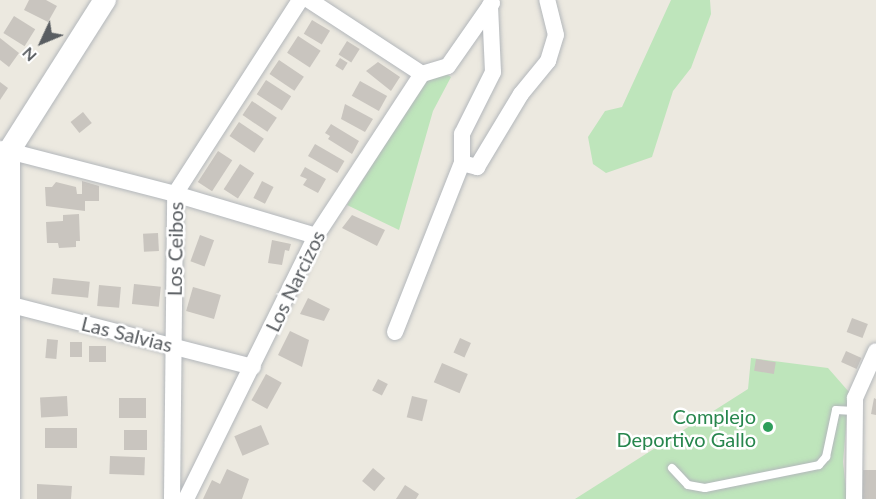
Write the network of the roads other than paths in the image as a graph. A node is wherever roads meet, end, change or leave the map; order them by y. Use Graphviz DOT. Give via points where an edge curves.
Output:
graph roads {
  1 [pos="105,0"];
  2 [pos="300,0"];
  3 [pos="309,0"];
  4 [pos="547,0"];
  5 [pos="492,3"];
  6 [pos="422,74"];
  7 [pos="4,150"];
  8 [pos="462,163"];
  9 [pos="175,194"];
  10 [pos="316,236"];
  11 [pos="4,303"];
  12 [pos="395,332"];
  13 [pos="174,346"];
  14 [pos="876,351"];
  15 [pos="253,367"];
  16 [pos="854,411"];
  17 [pos="5,451"];
  18 [pos="672,468"];
  19 [pos="9,499"];
  20 [pos="172,499"];
  21 [pos="186,499"];
  22 [pos="854,499"];
  1 -- 7 [label="street"];
  2 -- 9 [label="street, Los Ceibos"];
  3 -- 6 [label="street"];
  4 -- 8 [label="street" via="556,35 548,61 521,94 477,167"];
  5 -- 6 [label="street" via="448,66"];
  5 -- 8 [label="street" via="493,72 462,134"];
  6 -- 10 [label="street, Los Narcizos"];
  7 -- 9 [label="street"];
  7 -- 11 [label="street"];
  8 -- 12 [label="street"];
  9 -- 10 [label="street"];
  9 -- 13 [label="street, Los Ceibos"];
  10 -- 15 [label="street, Los Narcizos"];
  11 -- 13 [label="street, Las Salvias"];
  11 -- 17 [label="street"];
  13 -- 15 [label="street, Las Salvias"];
  13 -- 20 [label="street, Los Ceibos"];
  14 -- 16 [label="street" via="855,398"];
  15 -- 21 [label="street, Los Narcizos"];
  16 -- 18 [label="lane" via="836,410 826,457 819,465 705,488 687,485"];
  16 -- 22 [label="street"];
  17 -- 19 [label="street"];
}
